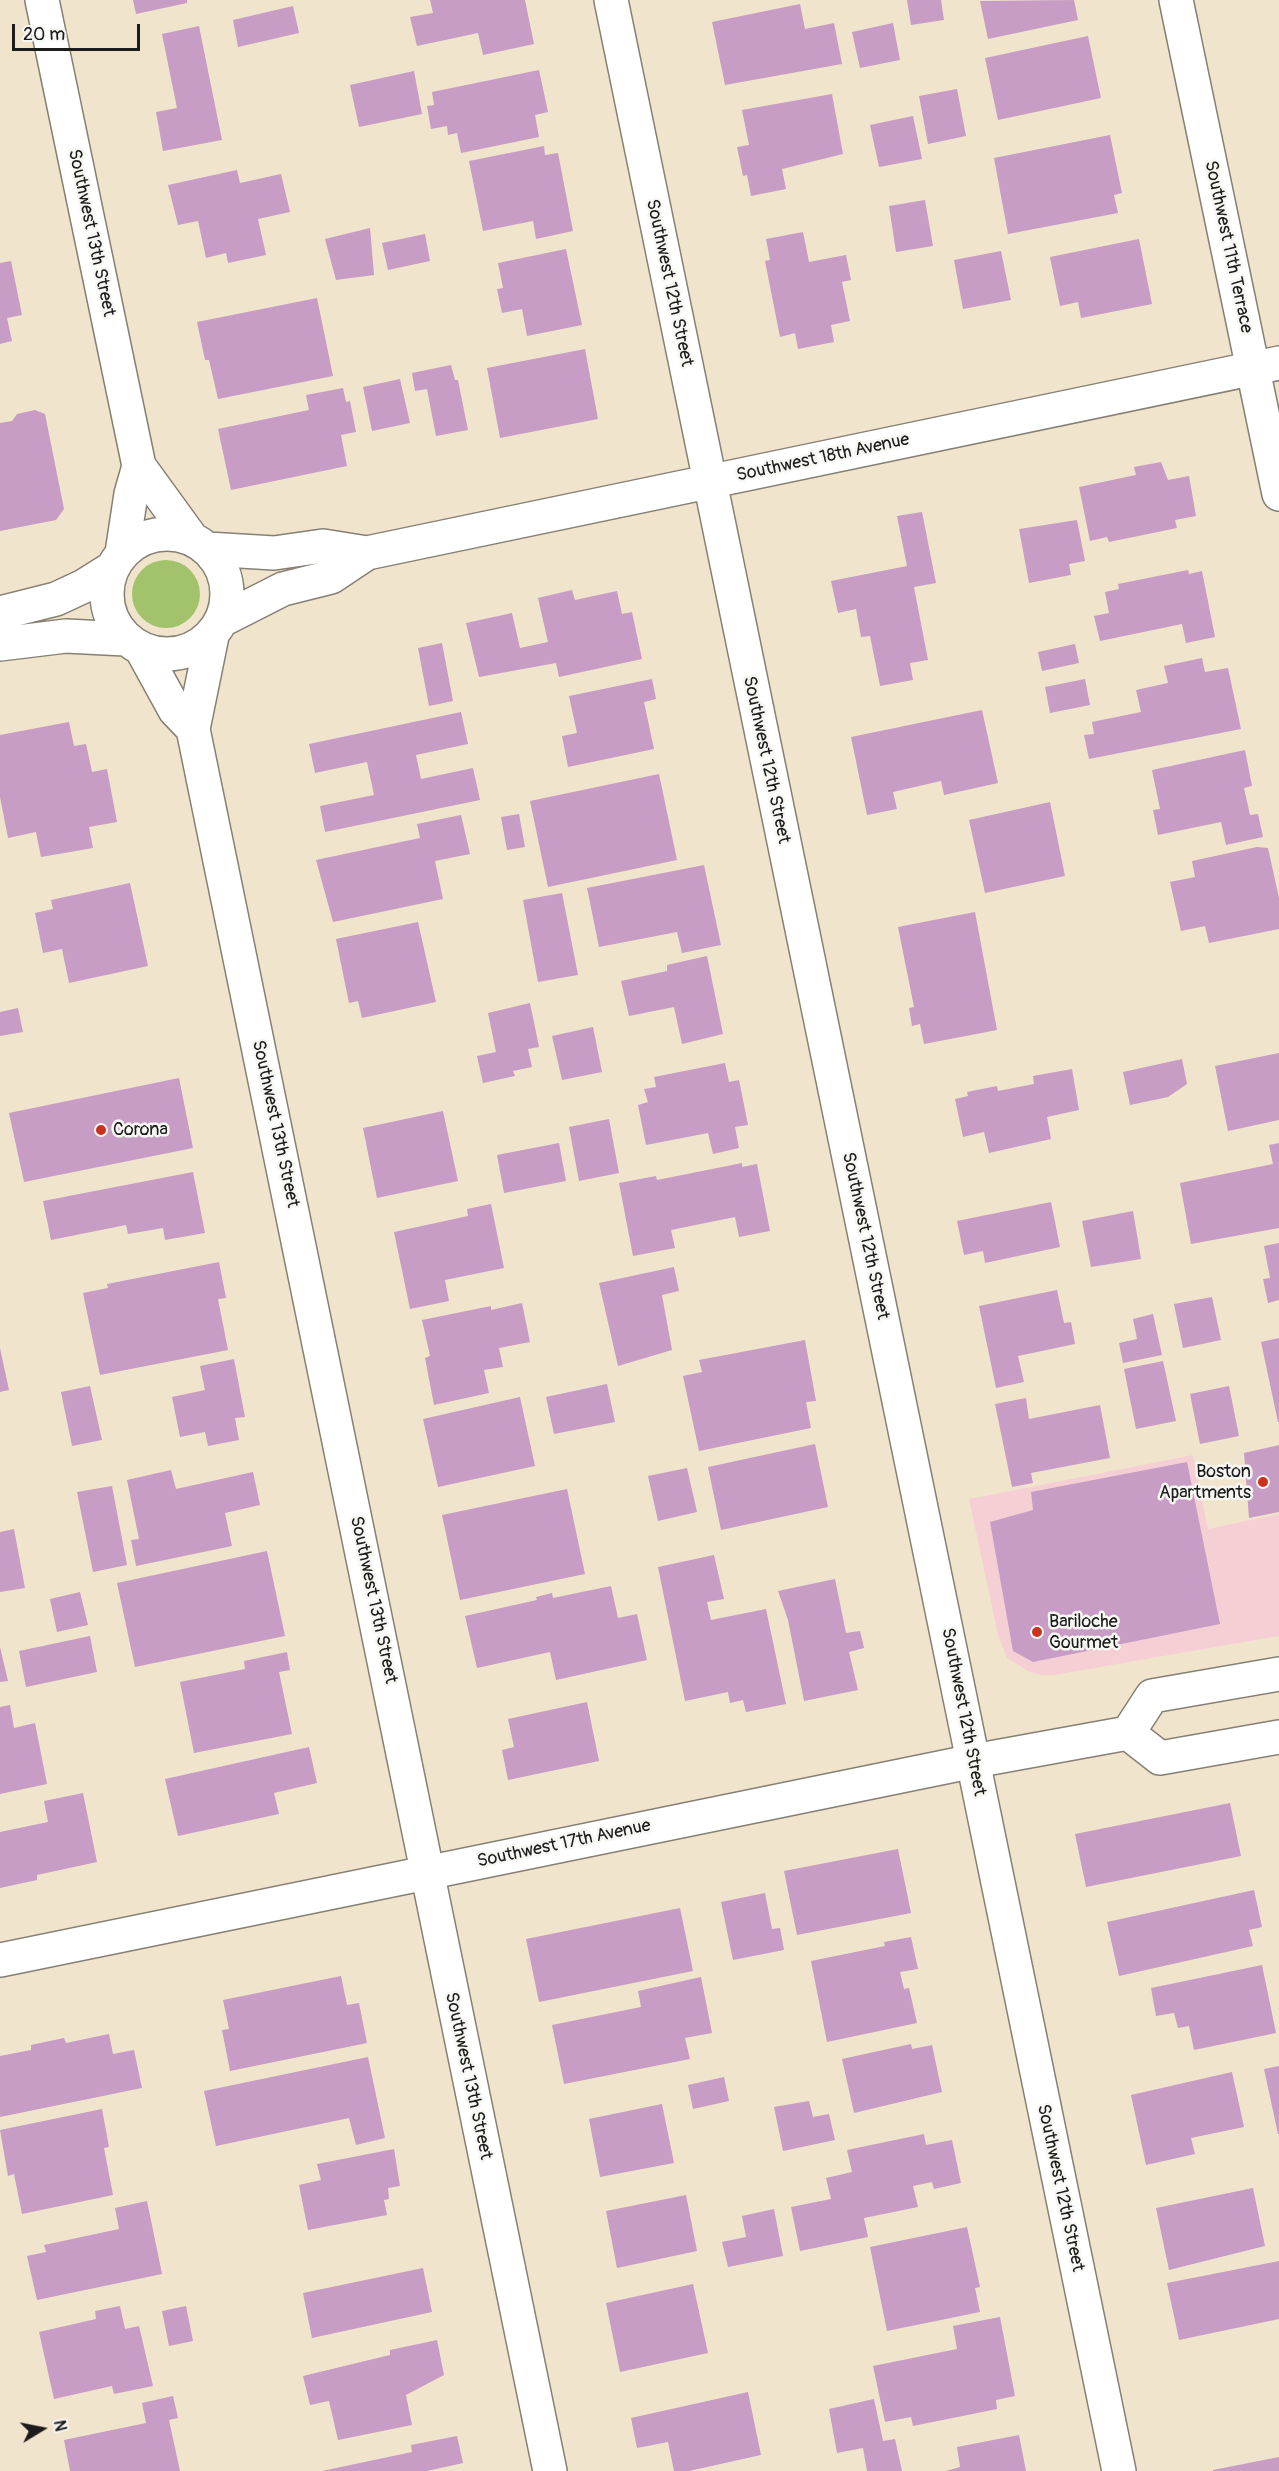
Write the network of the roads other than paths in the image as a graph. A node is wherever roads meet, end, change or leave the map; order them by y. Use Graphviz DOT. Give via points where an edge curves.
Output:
graph roads {
  1 [pos="42,0"];
  2 [pos="611,0"];
  3 [pos="1176,0"];
  4 [pos="1266,366"];
  5 [pos="139,466"];
  6 [pos="710,482"];
  7 [pos="1279,494"];
  8 [pos="200,544"];
  9 [pos="367,553"];
  10 [pos="117,561"];
  11 [pos="0,613"];
  12 [pos="217,628"];
  13 [pos="0,644"];
  14 [pos="133,645"];
  15 [pos="193,729"];
  16 [pos="1279,1674"];
  17 [pos="1128,1733"];
  18 [pos="1279,1737"];
  19 [pos="974,1761"];
  20 [pos="429,1872"];
  21 [pos="0,1960"];
  22 [pos="550,2471"];
  23 [pos="1119,2471"];
  1 -- 5 [label="street, Southwest 13th Street"];
  2 -- 6 [label="street, Southwest 12th Street"];
  3 -- 4 [label="street, Southwest 11th Terrace"];
  4 -- 6 [label="street, Southwest 18th Avenue"];
  4 -- 7 [label="street, Southwest 11th Terrace"];
  5 -- 8 [label="street, Southwest 13th Street"];
  5 -- 10 [label="street, Southwest 13th Street"];
  6 -- 9 [label="street, Southwest 18th Avenue"];
  6 -- 19 [label="street, Southwest 12th Street"];
  8 -- 9 [label="street, Southwest 18th Avenue" via="252,554 323,546"];
  8 -- 10 [label="street" via="173,534 154,534 137,541"];
  8 -- 12 [label="street" via="219,564 226,582 227,601"];
  9 -- 12 [label="street, Southwest 18th Avenue" via="331,578 283,589"];
  10 -- 11 [label="street" via="84,586 56,599"];
  10 -- 14 [label="street" via="106,588 107,607 114,624"];
  12 -- 14 [label="street" via="197,647 179,654 160,655"];
  12 -- 15 [label="street, Southwest 13th Street"];
  13 -- 14 [label="street" via="66,636"];
  14 -- 15 [label="street, Southwest 13th Street" via="175,710"];
  15 -- 20 [label="street, Southwest 13th Street"];
  16 -- 17 [label="street" via="1152,1696"];
  17 -- 18 [label="street" via="1160,1758"];
  17 -- 19 [label="street, Southwest 17th Avenue"];
  19 -- 20 [label="street, Southwest 17th Avenue"];
  19 -- 23 [label="street, Southwest 12th Street"];
  20 -- 21 [label="street, Southwest 17th Avenue"];
  20 -- 22 [label="street, Southwest 13th Street"];
}
